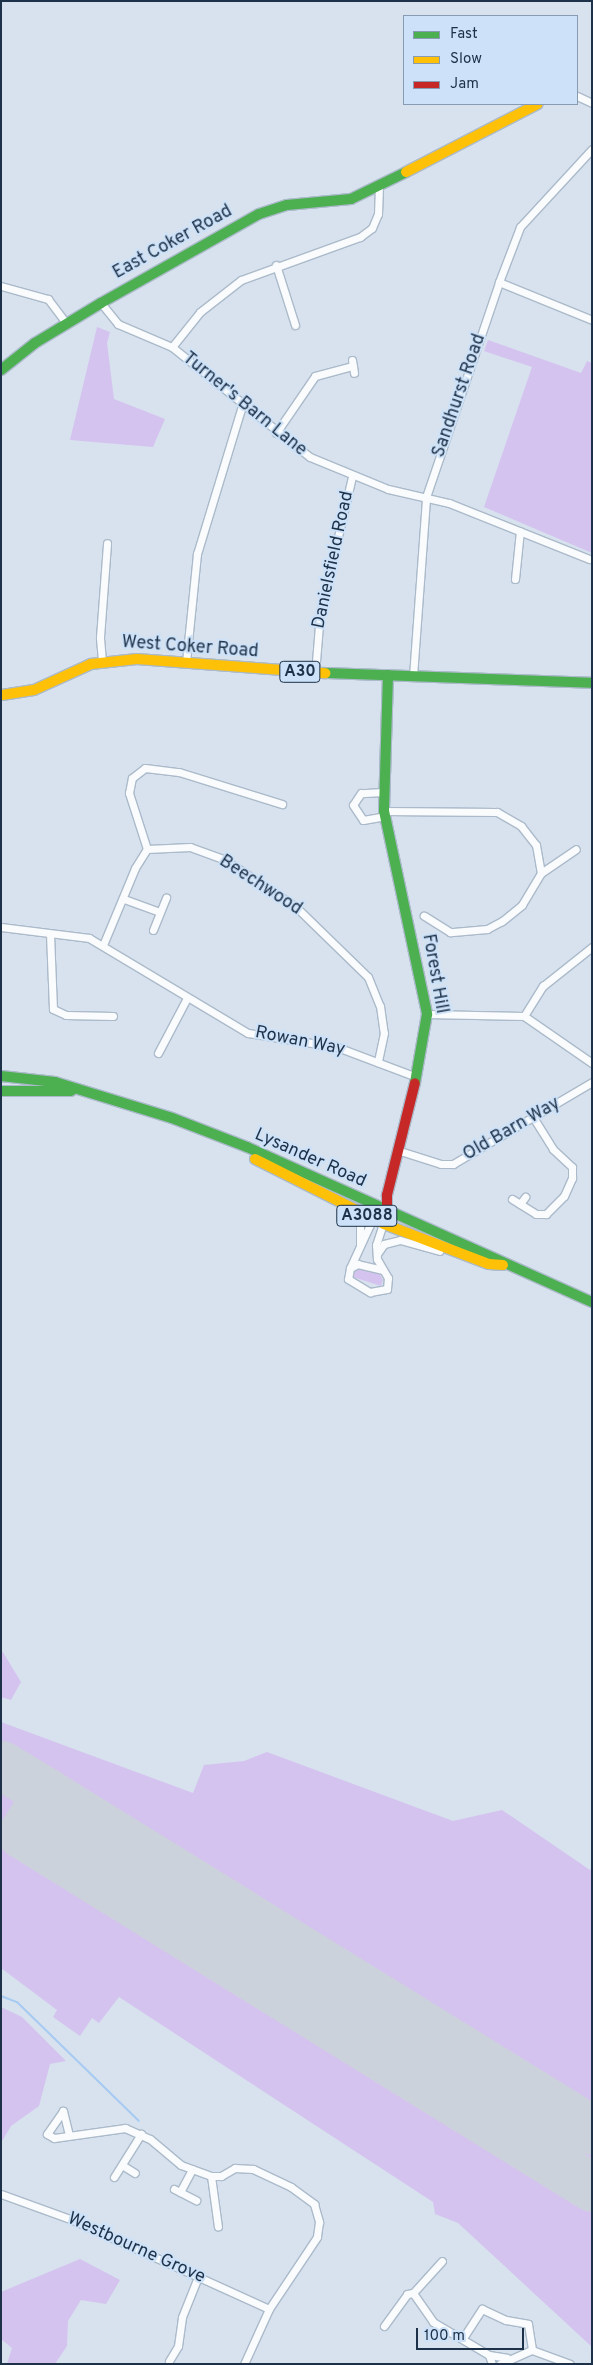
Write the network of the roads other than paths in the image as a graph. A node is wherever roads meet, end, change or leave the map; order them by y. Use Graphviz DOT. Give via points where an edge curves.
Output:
graph roads {
  1 [pos="578,96"];
  2 [pos="592,103"];
  3 [pos="536,105"];
  4 [pos="592,149"];
  5 [pos="379,188"];
  6 [pos="276,265"];
  7 [pos="499,282"];
  8 [pos="1,286"];
  9 [pos="101,303"];
  10 [pos="592,320"];
  11 [pos="67,324"];
  12 [pos="294,325"];
  13 [pos="172,347"];
  14 [pos="353,366"];
  15 [pos="1,370"];
  16 [pos="242,406"];
  17 [pos="276,433"];
  18 [pos="352,476"];
  19 [pos="426,497"];
  20 [pos="520,531"];
  21 [pos="107,543"];
  22 [pos="589,559"];
  23 [pos="515,579"];
  24 [pos="102,661"];
  25 [pos="186,662"];
  26 [pos="315,673"];
  27 [pos="388,675"];
  28 [pos="413,676"];
  29 [pos="592,683"];
  30 [pos="2,695"];
  31 [pos="1,700"];
  32 [pos="383,792"];
  33 [pos="282,804"];
  34 [pos="384,814"];
  35 [pos="146,849"];
  36 [pos="576,849"];
  37 [pos="540,873"];
  38 [pos="166,897"];
  39 [pos="124,899"];
  40 [pos="160,912"];
  41 [pos="424,916"];
  42 [pos="1,927"];
  43 [pos="153,930"];
  44 [pos="50,934"];
  45 [pos="103,945"];
  46 [pos="592,947"];
  47 [pos="186,998"];
  48 [pos="427,1014"];
  49 [pos="114,1016"];
  50 [pos="524,1016"];
  51 [pos="158,1053"];
  52 [pos="378,1062"];
  53 [pos="592,1063"];
  54 [pos="1,1076"];
  55 [pos="417,1077"];
  56 [pos="592,1082"];
  57 [pos="3,1091"];
  58 [pos="97,1094"];
  59 [pos="533,1117"];
  60 [pos="237,1146"];
  61 [pos="400,1150"];
  62 [pos="525,1197"];
  63 [pos="512,1199"];
  64 [pos="520,1204"];
  65 [pos="343,1205"];
  66 [pos="383,1209"];
  67 [pos="374,1219"];
  68 [pos="384,1224"];
  69 [pos="359,1247"];
  70 [pos="377,1254"];
  71 [pos="465,1256"];
  72 [pos="505,1265"];
  73 [pos="350,1268"];
  74 [pos="382,1270"];
  75 [pos="592,1302"];
  76 [pos="141,2134"];
  77 [pos="69,2135"];
  78 [pos="122,2165"];
  79 [pos="192,2169"];
  80 [pos="135,2173"];
  81 [pos="211,2176"];
  82 [pos="114,2177"];
  83 [pos="1,2194"];
  84 [pos="196,2200"];
  85 [pos="218,2228"];
  86 [pos="442,2261"];
  87 [pos="198,2277"];
  88 [pos="413,2293"];
  89 [pos="269,2310"];
  90 [pos="384,2326"];
  91 [pos="463,2338"];
  92 [pos="532,2350"];
  93 [pos="489,2355"];
  94 [pos="507,2358"];
  95 [pos="169,2361"];
  96 [pos="244,2364"];
  97 [pos="492,2364"];
  98 [pos="500,2364"];
  99 [pos="570,2364"];
  1 -- 2 [label="street"];
  3 -- 5 [label="main road, East Coker Road" via="446,148"];
  4 -- 7 [label="street, Sandhurst Road" via="520,227"];
  5 -- 6 [label="street" via="378,214 372,228 360,237"];
  5 -- 9 [label="main road, East Coker Road" via="351,199 287,204 258,214"];
  6 -- 12 [label="street"];
  6 -- 13 [label="street" via="241,280 216,296"];
  7 -- 10 [label="street"];
  7 -- 19 [label="street, Sandhurst Road"];
  8 -- 11 [label="street" via="53,302"];
  9 -- 11 [label="main road, East Coker Road"];
  9 -- 13 [label="street, Turner's Barn Lane" via="118,324"];
  11 -- 15 [label="main road, East Coker Road"];
  13 -- 16 [label="street, Turner's Barn Lane"];
  14 -- 17 [label="street" via="314,376"];
  16 -- 17 [label="street, Turner's Barn Lane"];
  16 -- 25 [label="street" via="197,554"];
  17 -- 18 [label="street, Turner's Barn Lane" via="310,458"];
  18 -- 19 [label="street, Turner's Barn Lane"];
  18 -- 26 [label="street, Danielsfield Road" via="320,614"];
  19 -- 20 [label="street, Turner's Barn Lane"];
  19 -- 28 [label="street, Sandhurst Road"];
  20 -- 22 [label="street, Turner's Barn Lane"];
  20 -- 23 [label="street"];
  21 -- 24 [label="street" via="100,637"];
  24 -- 25 [label="main road, West Coker Road / A30"];
  24 -- 30 [label="main road, West Coker Road / A30" via="76,668 34,690"];
  25 -- 26 [label="main road, West Coker Road / A30"];
  26 -- 27 [label="main road, West Coker Road / A30"];
  27 -- 28 [label="main road, West Coker Road / A30"];
  27 -- 32 [label="main road, Forest Hill"];
  28 -- 29 [label="main road, West Coker Road / A30"];
  30 -- 31 [label="main road"];
  32 -- 34 [label="main road, Forest Hill"];
  32 -- 34 [label="street" via="361,793 354,805 363,820"];
  33 -- 35 [label="street" via="179,772 145,768 132,778 129,793"];
  34 -- 37 [label="street" via="497,812 521,826 536,845"];
  34 -- 48 [label="main road, Forest Hill"];
  35 -- 39 [label="street" via="134,868"];
  35 -- 52 [label="street, Beechwood" via="190,848 226,860 296,907 339,946 368,977 380,1006 384,1034"];
  36 -- 37 [label="street"];
  37 -- 41 [label="street" via="522,905 487,929 450,932"];
  38 -- 40 [label="street"];
  39 -- 40 [label="street"];
  39 -- 45 [label="street"];
  40 -- 43 [label="street"];
  42 -- 44 [label="street, Rowan Way"];
  44 -- 45 [label="street, Rowan Way" via="88,938"];
  44 -- 49 [label="street" via="53,1009 66,1015"];
  45 -- 47 [label="street, Rowan Way"];
  46 -- 50 [label="street" via="543,986"];
  47 -- 51 [label="street"];
  47 -- 52 [label="street, Rowan Way" via="248,1033 337,1047"];
  48 -- 50 [label="street"];
  48 -- 55 [label="main road, Forest Hill"];
  50 -- 53 [label="street"];
  52 -- 55 [label="street, Rowan Way"];
  54 -- 58 [label="main road, Lysander Road / A3088" via="55,1082"];
  55 -- 61 [label="main road, Forest Hill"];
  56 -- 59 [label="street, Old Barn Way"];
  57 -- 58 [label="main road, Lysander Road / A3088"];
  58 -- 60 [label="main road, Lysander Road / A3088" via="172,1118"];
  59 -- 61 [label="street, Old Barn Way" via="453,1164 441,1164"];
  59 -- 64 [label="street" via="553,1148 569,1162 573,1174 564,1196 546,1214 536,1214"];
  60 -- 65 [label="main road, Lysander Road / A3088"];
  60 -- 66 [label="main road, Lysander Road / A3088"];
  61 -- 66 [label="main road, Forest Hill"];
  62 -- 64 [label="street"];
  63 -- 64 [label="street"];
  65 -- 67 [label="main road, Lysander Road / A3088"];
  65 -- 69 [label="street" via="360,1225"];
  66 -- 67 [label="street"];
  66 -- 68 [label="street"];
  66 -- 72 [label="main road, Lysander Road / A3088"];
  67 -- 68 [label="main road, Lysander Road / A3088"];
  67 -- 69 [label="street"];
  68 -- 70 [label="street"];
  68 -- 71 [label="main road, Lysander Road / A3088"];
  69 -- 73 [label="street"];
  70 -- 71 [label="street" via="384,1244 400,1240"];
  70 -- 74 [label="street"];
  71 -- 72 [label="main road, Lysander Road / A3088"];
  72 -- 75 [label="main road, Lysander Road / A3088"];
  73 -- 74 [label="street" via="363,1264"];
  73 -- 74 [label="street" via="349,1281 375,1294 388,1287"];
  76 -- 77 [label="street" via="125,2128"];
  76 -- 78 [label="street"];
  76 -- 79 [label="street"];
  78 -- 80 [label="street"];
  78 -- 82 [label="street"];
  79 -- 81 [label="street"];
  79 -- 84 [label="street" via="177,2191"];
  81 -- 85 [label="street"];
  81 -- 89 [label="street" via="221,2176 235,2168 253,2169 307,2196 318,2214 317,2237"];
  83 -- 87 [label="street, Westbourne Grove" via="73,2220"];
  86 -- 88 [label="street"];
  87 -- 89 [label="street, Westbourne Grove"];
  87 -- 95 [label="street" via="182,2317 178,2346"];
  88 -- 90 [label="street" via="407,2294"];
  88 -- 91 [label="street" via="433,2322"];
  89 -- 96 [label="street"];
  91 -- 92 [label="street" via="482,2309 506,2320 528,2324"];
  91 -- 93 [label="street"];
  92 -- 94 [label="street"];
  92 -- 99 [label="street"];
  93 -- 94 [label="street"];
  93 -- 97 [label="street"];
  94 -- 98 [label="street"];
}
